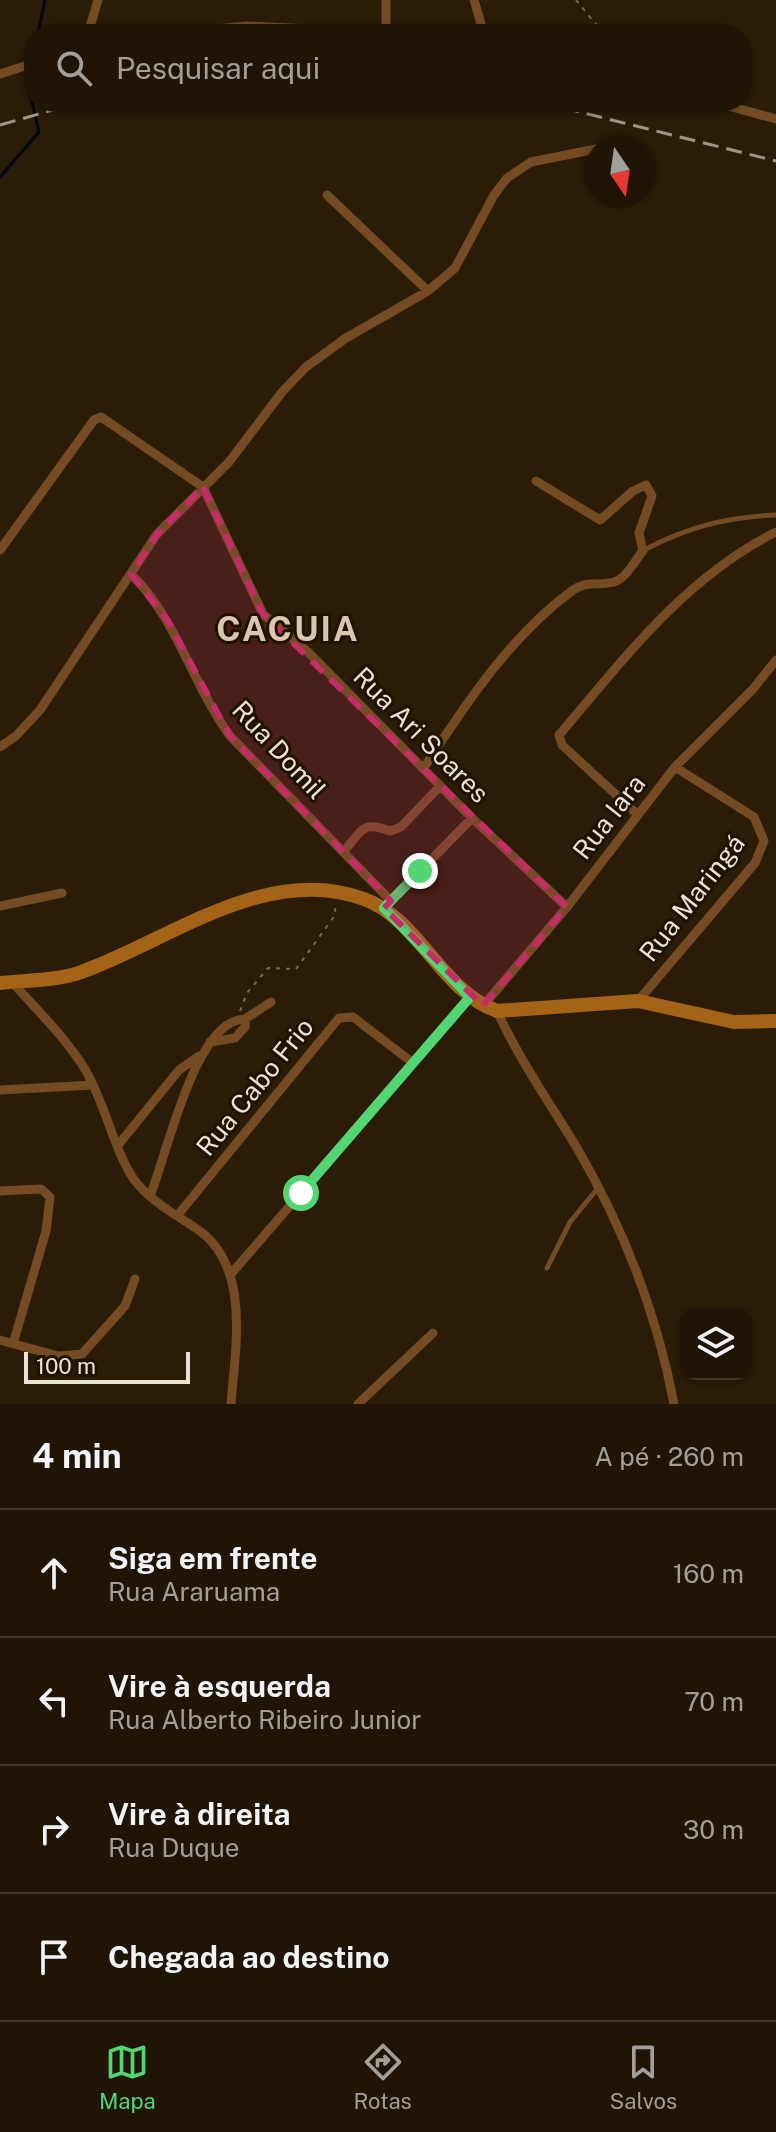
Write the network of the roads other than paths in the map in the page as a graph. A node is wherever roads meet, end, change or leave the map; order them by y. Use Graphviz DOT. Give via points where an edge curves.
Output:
graph roads {
  1 [pos="98,0"];
  2 [pos="386,0"];
  3 [pos="474,0"];
  4 [pos="91,24"];
  5 [pos="386,24"];
  6 [pos="481,24"];
  7 [pos="24,66"];
  8 [pos="0,74"];
  9 [pos="750,112"];
  10 [pos="776,119"];
  11 [pos="584,151"];
  12 [pos="327,195"];
  13 [pos="428,291"];
  14 [pos="536,481"];
  15 [pos="203,487"];
  16 [pos="776,515"];
  17 [pos="776,532"];
  18 [pos="0,550"];
  19 [pos="643,551"];
  20 [pos="131,574"];
  21 [pos="776,660"];
  22 [pos="0,747"];
  23 [pos="675,767"];
  24 [pos="423,769"];
  25 [pos="440,786"];
  26 [pos="638,815"];
  27 [pos="472,818"];
  28 [pos="344,851"];
  29 [pos="62,893"];
  30 [pos="387,904"];
  31 [pos="0,906"];
  32 [pos="567,907"];
  33 [pos="6,982"];
  34 [pos="470,997"];
  35 [pos="638,1001"];
  36 [pos="271,1002"];
  37 [pos="490,1008"];
  38 [pos="240,1019"];
  39 [pos="776,1021"];
  40 [pos="210,1042"];
  41 [pos="199,1056"];
  42 [pos="413,1063"];
  43 [pos="93,1085"];
  44 [pos="0,1090"];
  45 [pos="119,1144"];
  46 [pos="598,1188"];
  47 [pos="0,1191"];
  48 [pos="150,1196"];
  49 [pos="177,1216"];
  50 [pos="547,1268"];
  51 [pos="231,1274"];
  52 [pos="135,1279"];
  53 [pos="433,1333"];
  54 [pos="0,1340"];
  55 [pos="13,1344"];
  56 [pos="231,1404"];
  57 [pos="358,1404"];
  58 [pos="674,1404"];
  1 -- 4 [label="street"];
  2 -- 5 [label="street"];
  3 -- 6 [label="street"];
  7 -- 8 [label="street"];
  9 -- 10 [label="street"];
  11 -- 13 [label="street" via="531,162 507,178 461,260"];
  12 -- 13 [label="street"];
  13 -- 15 [label="street" via="306,367"];
  14 -- 19 [label="street" via="600,520 646,485 652,496 639,533"];
  15 -- 18 [label="street" via="96,417"];
  15 -- 20 [label="street" via="157,534"];
  15 -- 24 [label="street, Rua Ari Soares" via="263,614 308,652"];
  16 -- 19 [label="lane" via="709,522"];
  17 -- 26 [label="street" via="707,576 665,613 559,735 562,745"];
  19 -- 24 [label="street" via="621,578 586,583 572,591 512,645"];
  20 -- 22 [label="street" via="40,710"];
  20 -- 28 [label="street, Rua Domil" via="168,621 213,714"];
  21 -- 23 [label="street, Rua Iara"];
  23 -- 26 [label="street, Rua Iara"];
  23 -- 35 [label="street, Rua Maringá" via="754,817 764,841 755,863"];
  24 -- 25 [label="street, Rua Ari Soares"];
  25 -- 27 [label="street, Rua Ari Soares"];
  25 -- 28 [label="street" via="401,827 390,831 366,825"];
  26 -- 32 [label="street, Rua Iara"];
  27 -- 30 [label="street"];
  27 -- 32 [label="street, Rua Ari Soares"];
  28 -- 30 [label="street, Rua Domil"];
  29 -- 31 [label="street"];
  30 -- 33 [label="main road" via="322,888 259,895 81,973"];
  30 -- 34 [label="main road"];
  32 -- 37 [label="street, Rua Iara"];
  33 -- 43 [label="street" via="75,1054"];
  34 -- 37 [label="main road"];
  34 -- 42 [label="street"];
  35 -- 37 [label="main road"];
  35 -- 39 [label="main road" via="734,1022"];
  36 -- 38 [label="street"];
  37 -- 46 [label="street"];
  38 -- 40 [label="street" via="226,1023"];
  38 -- 40 [label="street" via="245,1027 235,1038"];
  40 -- 41 [label="street"];
  41 -- 45 [label="street" via="179,1070"];
  41 -- 48 [label="street"];
  42 -- 49 [label="street, Rua Cabo Frio" via="353,1017 339,1018"];
  42 -- 51 [label="street"];
  43 -- 44 [label="street"];
  43 -- 45 [label="street"];
  45 -- 48 [label="street" via="133,1177"];
  46 -- 50 [label="lane" via="570,1222"];
  46 -- 58 [label="street" via="646,1296"];
  47 -- 55 [label="street" via="41,1189 50,1203"];
  48 -- 49 [label="street"];
  49 -- 51 [label="street" via="210,1240"];
  51 -- 56 [label="street" via="236,1325"];
  52 -- 55 [label="street" via="125,1306 82,1354 58,1356"];
  53 -- 57 [label="street"];
  54 -- 55 [label="street"];
}
